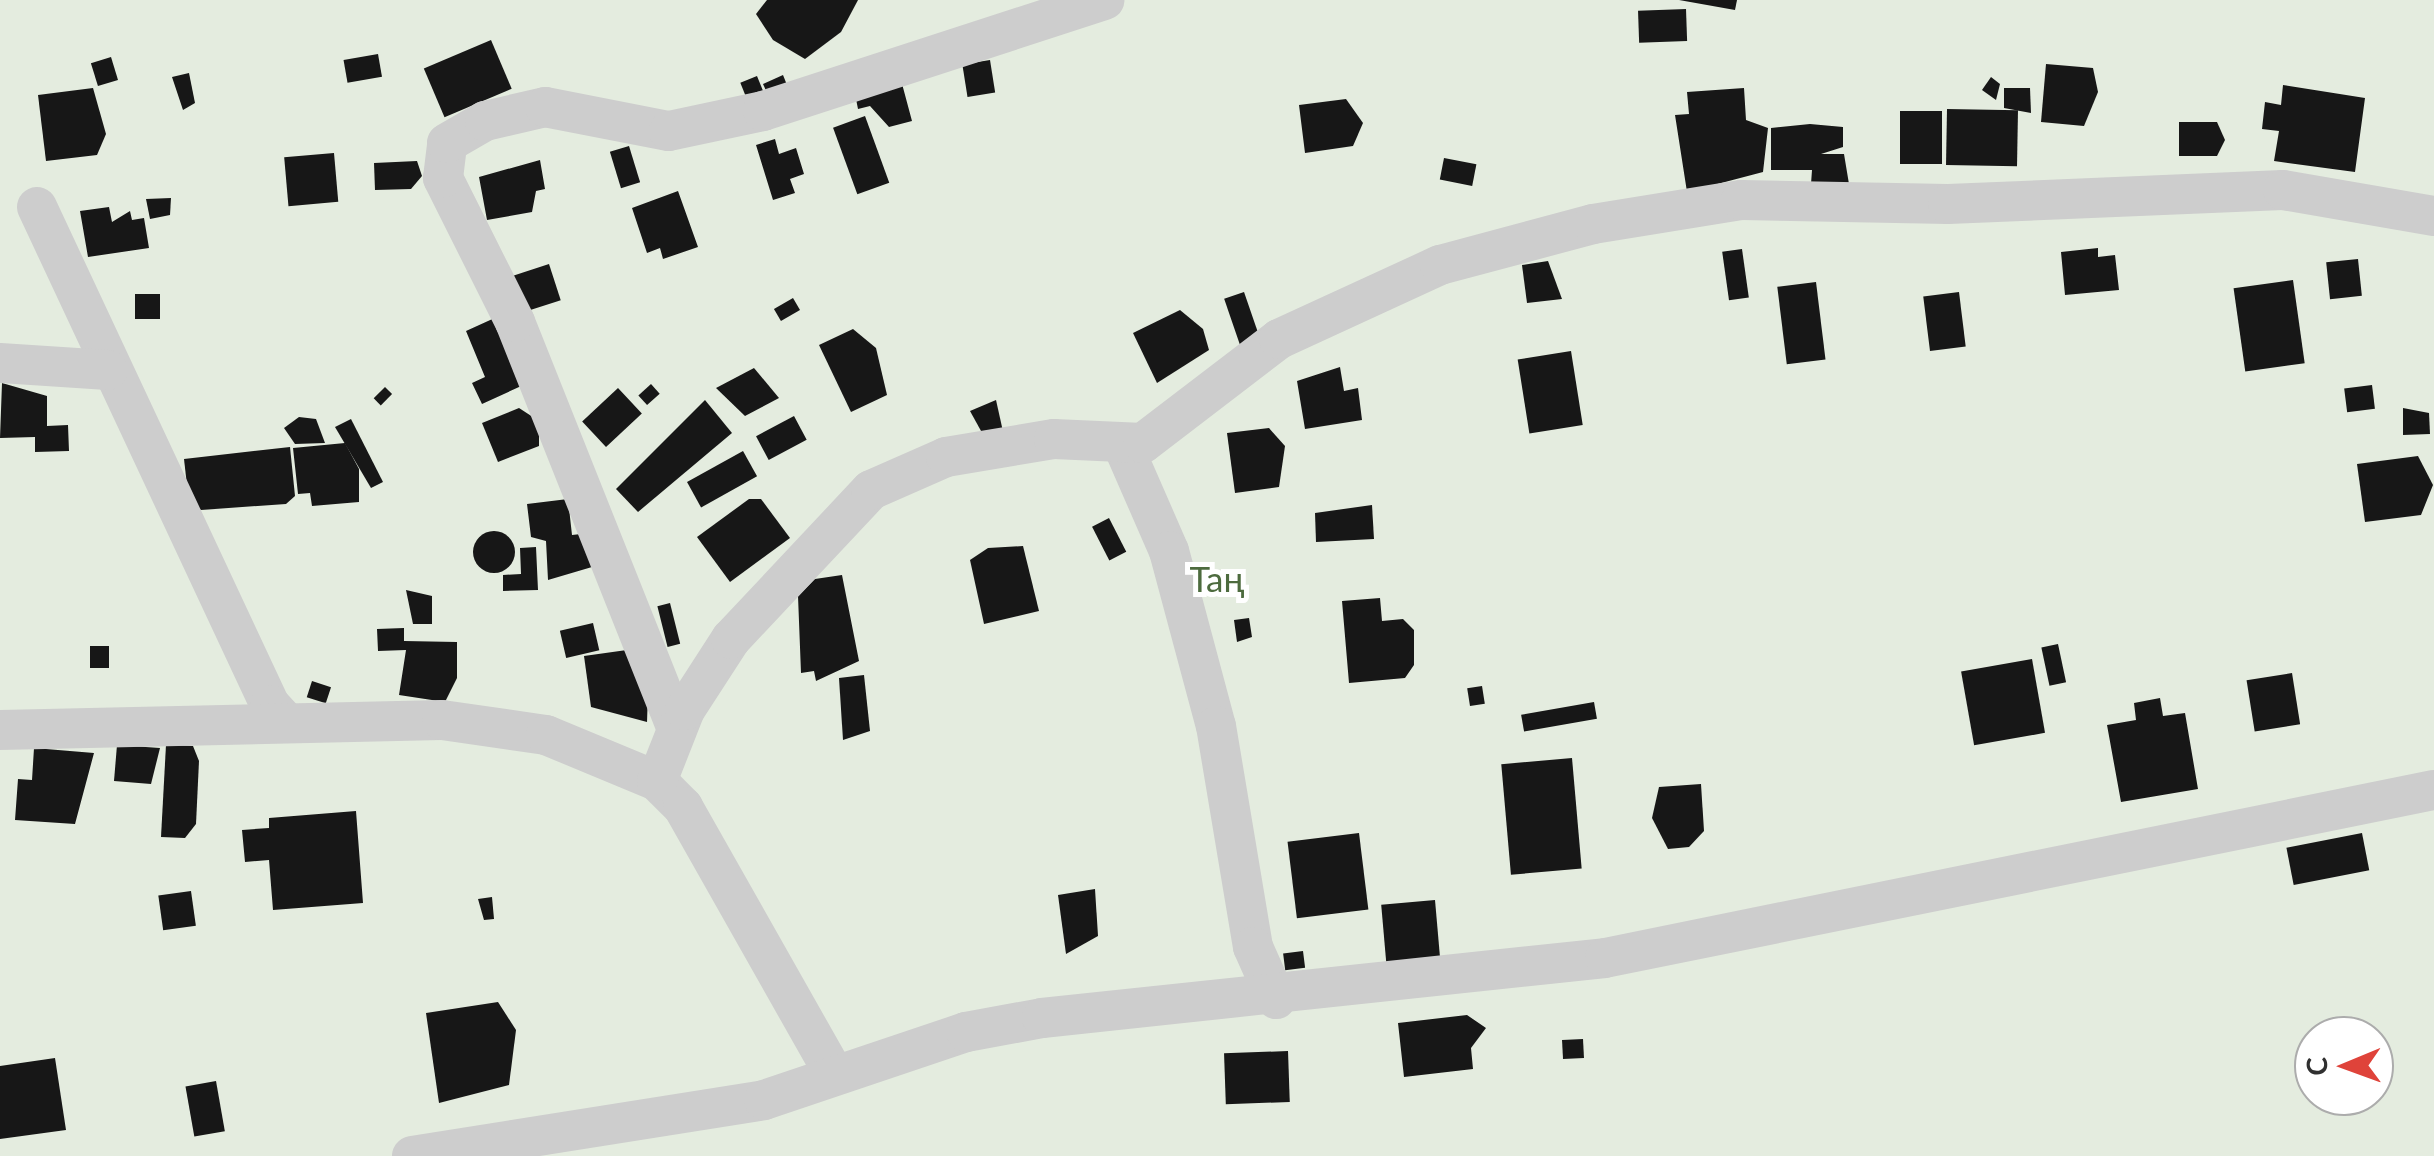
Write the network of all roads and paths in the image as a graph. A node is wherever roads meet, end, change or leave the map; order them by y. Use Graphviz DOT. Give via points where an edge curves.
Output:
graph roads {
  1 [pos="1104,0"];
  2 [pos="36,208"];
  3 [pos="2434,216"];
  4 [pos="0,363"];
  5 [pos="108,370"];
  6 [pos="1124,448"];
  7 [pos="286,722"];
  8 [pos="677,729"];
  9 [pos="0,730"];
  10 [pos="656,781"];
  11 [pos="2434,790"];
  12 [pos="1276,999"];
  13 [pos="833,1072"];
  14 [pos="412,1156"];
  1 -- 8 [label="street" via="763,111 668,131 545,107 485,121 448,143 443,178 515,322"];
  2 -- 5 [label="street"];
  3 -- 6 [label="street" via="2283,190 1948,204 1741,200 1669,209 1510,244 1360,298 1279,339 1174,424"];
  4 -- 5 [label="street"];
  5 -- 7 [label="street" via="270,705"];
  6 -- 8 [label="street" via="1054,440 946,458 871,490 731,639"];
  6 -- 12 [label="street" via="1170,551 1216,726 1253,947"];
  7 -- 9 [label="street"];
  7 -- 10 [label="street" via="510,726"];
  8 -- 10 [label="street"];
  10 -- 13 [label="street" via="683,808"];
  11 -- 12 [label="street" via="1605,958"];
  12 -- 13 [label="street" via="1042,1018"];
  13 -- 14 [label="street" via="764,1100 661,1122"];
}
